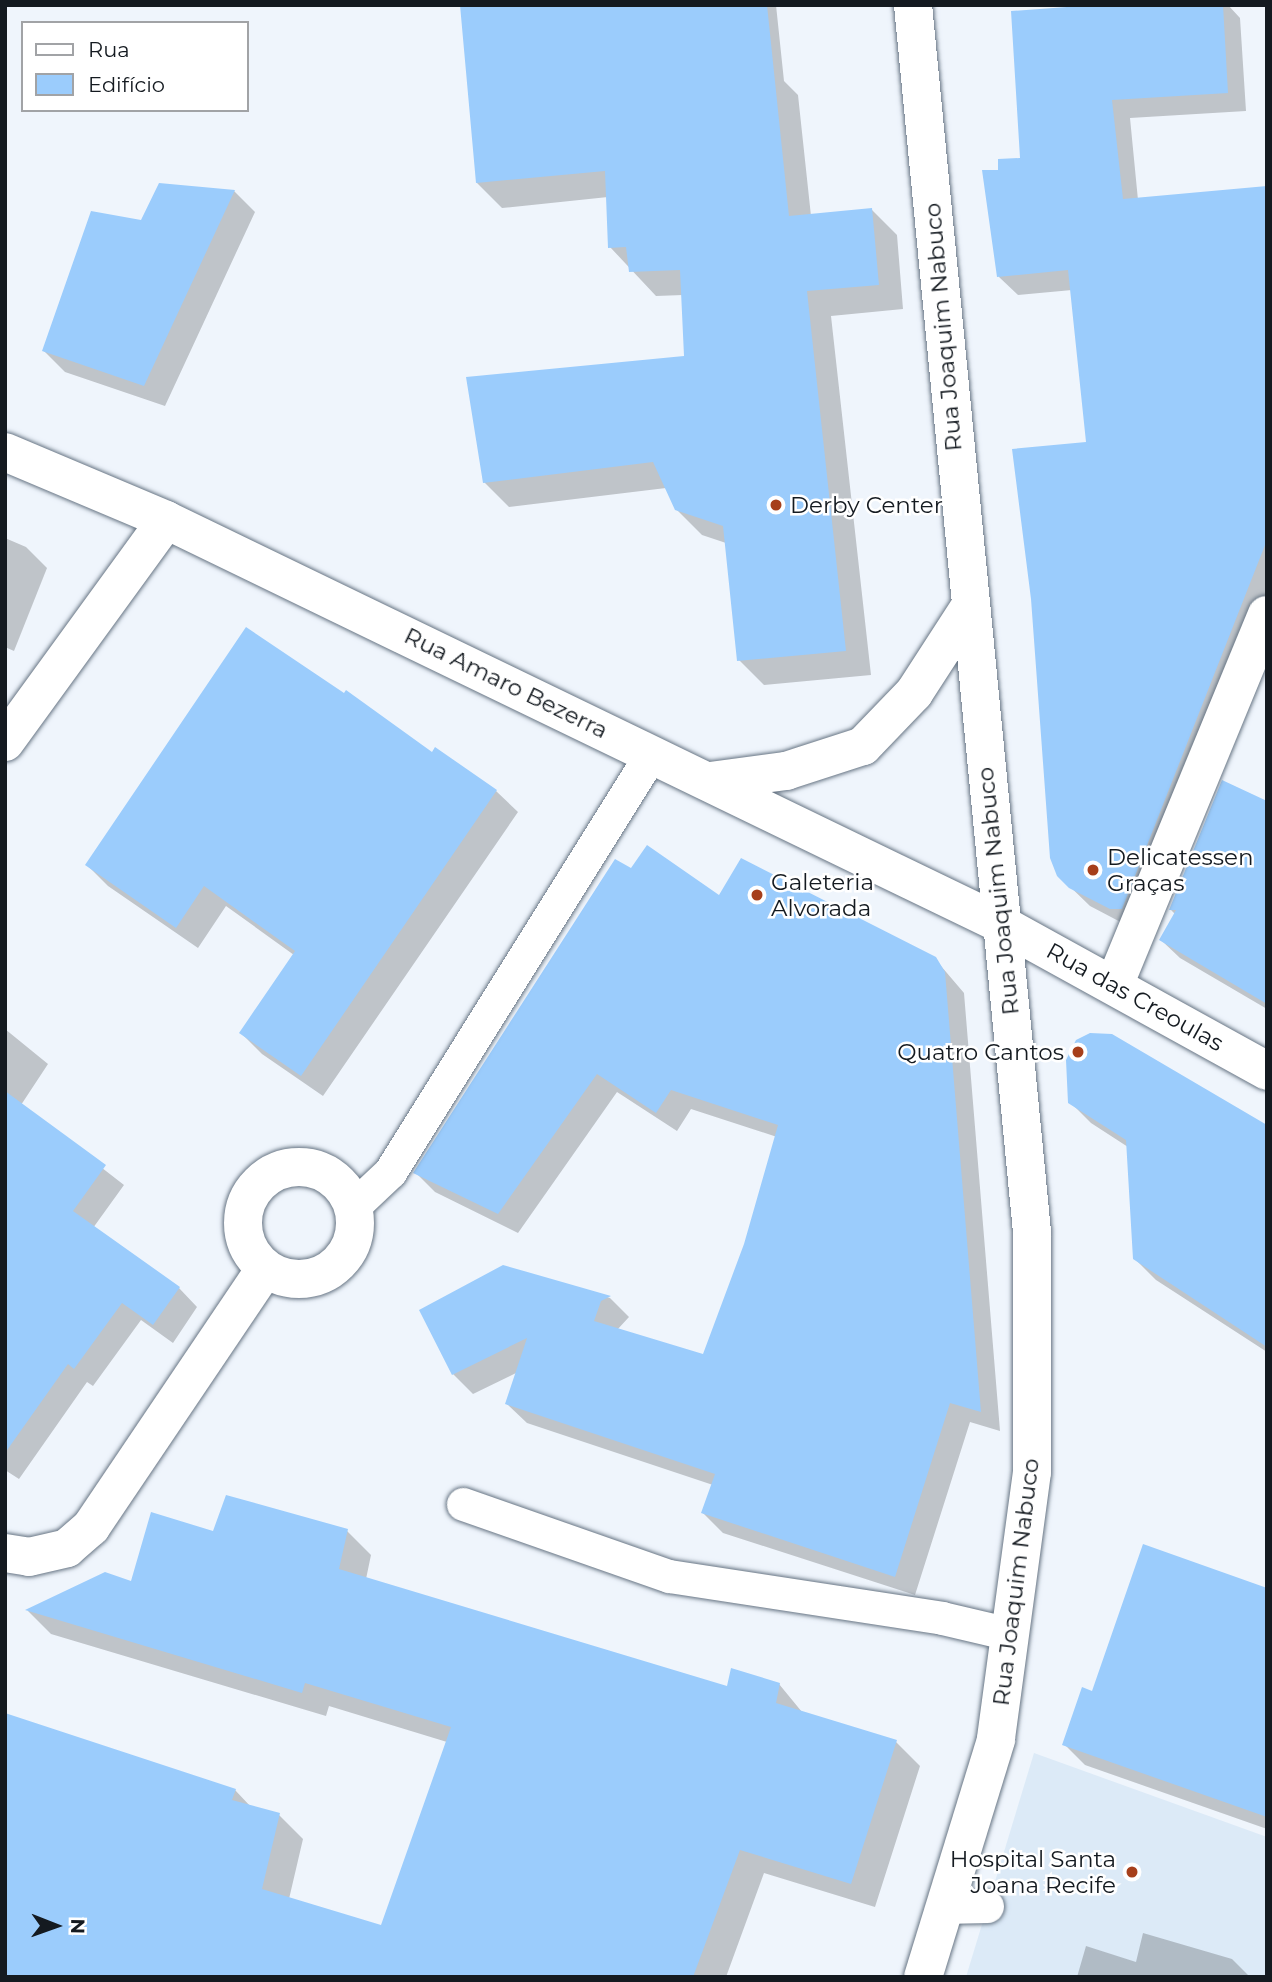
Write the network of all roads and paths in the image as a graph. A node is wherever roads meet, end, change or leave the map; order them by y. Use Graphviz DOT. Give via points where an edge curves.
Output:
graph roads {
  1 [pos="913,5"];
  2 [pos="5,452"];
  3 [pos="166,520"];
  4 [pos="969,608"];
  5 [pos="1267,615"];
  6 [pos="5,742"];
  7 [pos="652,753"];
  8 [pos="710,781"];
  9 [pos="1002,924"];
  10 [pos="1115,984"];
  11 [pos="1267,1070"];
  12 [pos="353,1207"];
  13 [pos="265,1269"];
  14 [pos="463,1504"];
  15 [pos="5,1553"];
  16 [pos="1010,1634"];
  17 [pos="987,1906"];
  18 [pos="944,1907"];
  19 [pos="923,1977"];
  1 -- 4 [label="main road, Rua Joaquim Nabuco"];
  2 -- 3 [label="main road, Rua Amaro Bezerra"];
  3 -- 6 [label="main road"];
  3 -- 7 [label="main road, Rua Amaro Bezerra"];
  4 -- 8 [label="main road" via="914,693 863,746 786,771"];
  4 -- 9 [label="main road, Rua Joaquim Nabuco"];
  5 -- 10 [label="main road"];
  7 -- 8 [label="main road, Rua Amaro Bezerra"];
  7 -- 12 [label="lane" via="390,1172"];
  8 -- 9 [label="main road, Rua Amaro Bezerra"];
  9 -- 10 [label="main road, Rua das Creoulas"];
  9 -- 16 [label="main road, Rua Joaquim Nabuco" via="1032,1232 1032,1472"];
  10 -- 11 [label="main road, Rua das Creoulas"];
  12 -- 13 [label="main road" via="354,1236 332,1269 302,1280"];
  12 -- 13 [label="main road" via="344,1188 311,1168 292,1167 263,1180 243,1213 243,1233 250,1252"];
  13 -- 15 [label="main road" via="91,1527 67,1548 29,1557"];
  14 -- 16 [label="lane" via="669,1576 942,1618"];
  16 -- 18 [label="main road, Rua Joaquim Nabuco" via="996,1740"];
  17 -- 18 [label="lane"];
  18 -- 19 [label="main road, Rua Joaquim Nabuco"];
}
